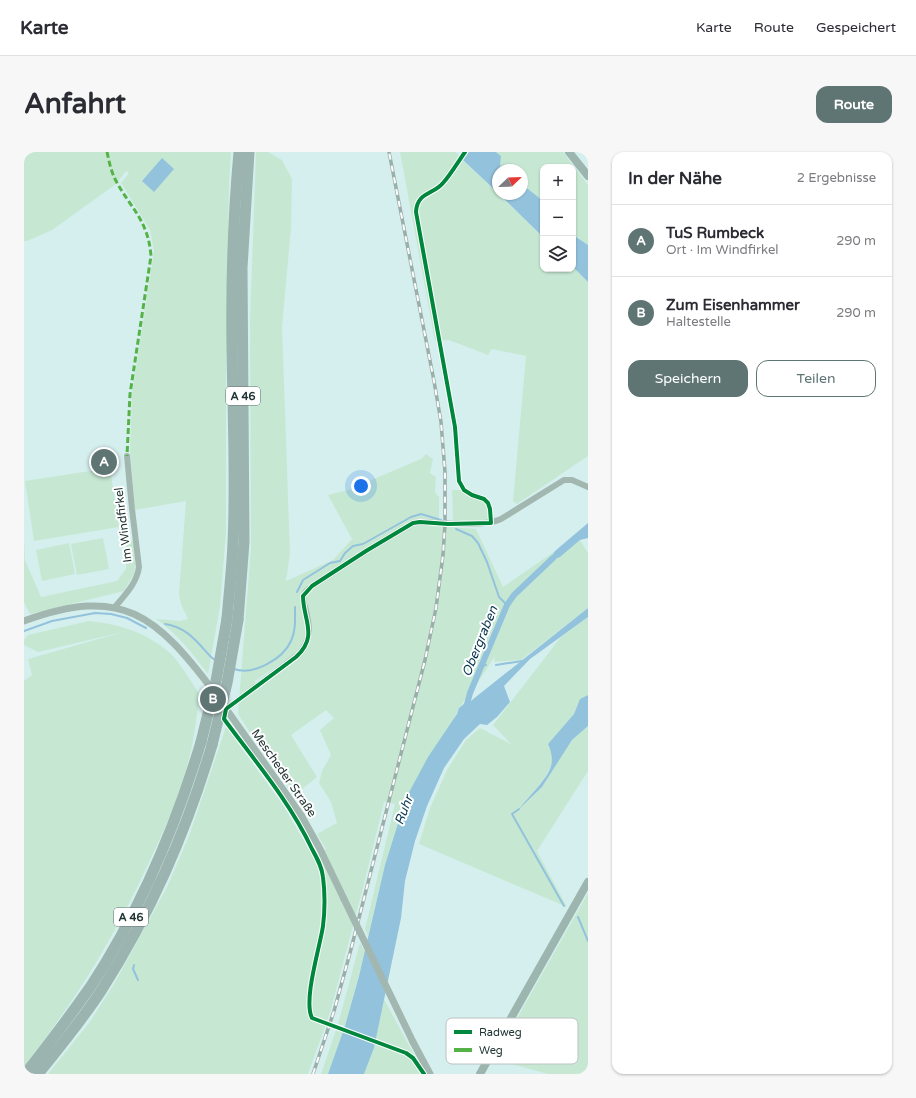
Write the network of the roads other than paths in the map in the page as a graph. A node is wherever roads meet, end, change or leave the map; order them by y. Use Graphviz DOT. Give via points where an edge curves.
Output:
graph roads {
  1 [pos="239,152"];
  2 [pos="249,152"];
  3 [pos="569,152"];
  4 [pos="242,172"];
  5 [pos="588,176"];
  6 [pos="127,456"];
  7 [pos="588,487"];
  8 [pos="115,607"];
  9 [pos="24,621"];
  10 [pos="226,709"];
  11 [pos="588,882"];
  12 [pos="512,1018"];
  13 [pos="482,1071"];
  14 [pos="25,1074"];
  15 [pos="38,1074"];
  16 [pos="430,1074"];
  17 [pos="477,1074"];
  1 -- 4 [label="highway, A 46"];
  2 -- 4 [label="highway, A 46"];
  3 -- 5 [label="main road"];
  4 -- 14 [label="highway, A 46, bridge" via="234,223 232,296 233,535 226,619 216,681 189,782 148,883 90,986"];
  4 -- 15 [label="highway, A 46, bridge" via="244,542 238,620 227,683 212,745 182,835 143,918 84,1016"];
  6 -- 8 [label="street, Im Windfirkel" via="139,567 134,584"];
  7 -- 10 [label="street" via="572,480 564,480 491,523 413,523 366,551 312,586 303,596 309,633 299,654"];
  8 -- 9 [label="street, Mescheder Straße" via="90,605 69,608"];
  8 -- 10 [label="street, Mescheder Straße" via="142,618 170,638"];
  10 -- 16 [label="street, Mescheder Straße, bridge" via="301,815"];
  11 -- 12 [label="main road"];
  13 -- 17 [label="street"];
}
